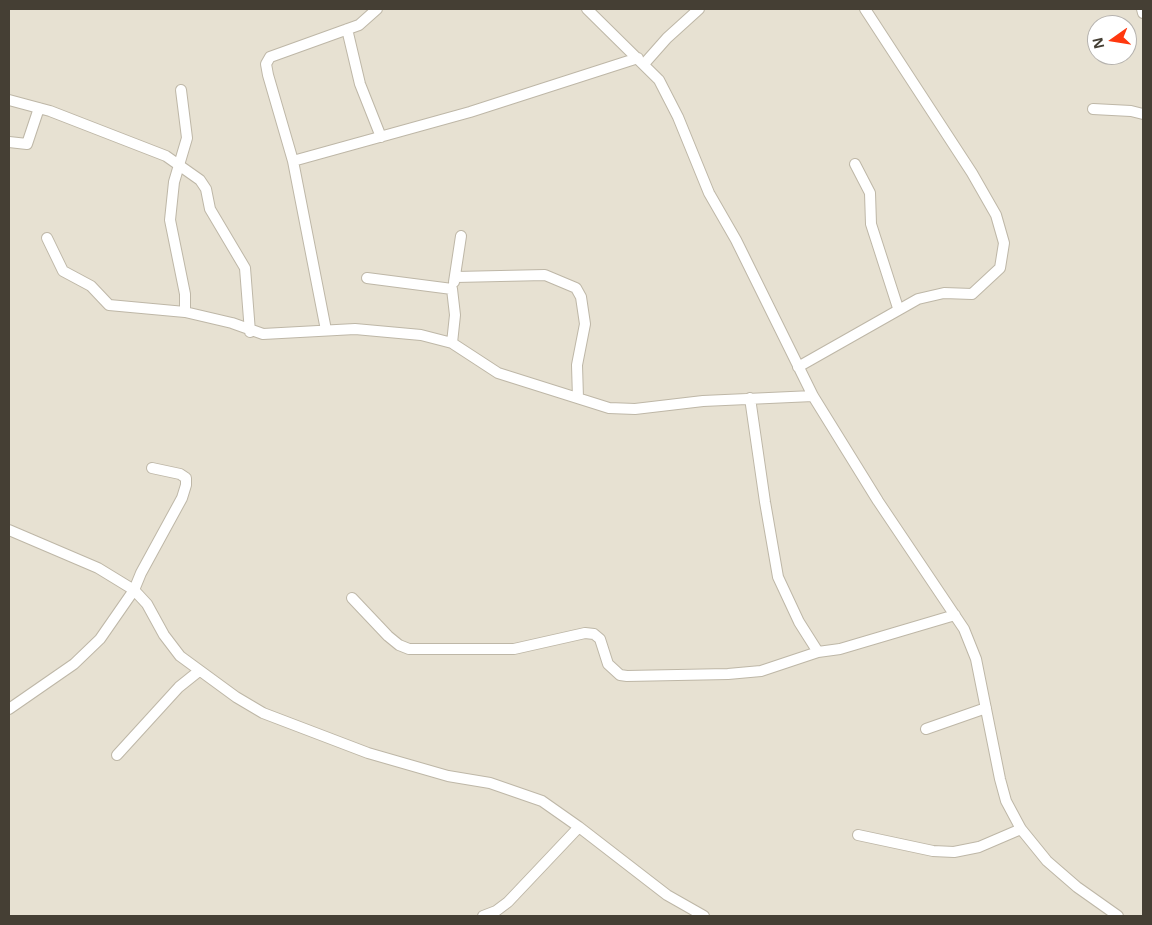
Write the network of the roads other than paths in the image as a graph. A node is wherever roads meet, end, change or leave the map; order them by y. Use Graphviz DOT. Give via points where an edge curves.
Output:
graph roads {
  1 [pos="377,9"];
  2 [pos="587,9"];
  3 [pos="699,9"];
  4 [pos="865,9"];
  5 [pos="1142,9"];
  6 [pos="1143,13"];
  7 [pos="347,29"];
  8 [pos="641,61"];
  9 [pos="181,90"];
  10 [pos="9,100"];
  11 [pos="39,108"];
  12 [pos="1094,109"];
  13 [pos="1143,114"];
  14 [pos="381,137"];
  15 [pos="9,142"];
  16 [pos="293,162"];
  17 [pos="179,163"];
  18 [pos="855,164"];
  19 [pos="461,236"];
  20 [pos="47,238"];
  21 [pos="456,277"];
  22 [pos="367,278"];
  23 [pos="452,289"];
  24 [pos="898,308"];
  25 [pos="185,312"];
  26 [pos="326,330"];
  27 [pos="250,332"];
  28 [pos="452,343"];
  29 [pos="798,367"];
  30 [pos="813,396"];
  31 [pos="578,398"];
  32 [pos="750,398"];
  33 [pos="152,468"];
  34 [pos="9,530"];
  35 [pos="134,590"];
  36 [pos="352,598"];
  37 [pos="955,615"];
  38 [pos="818,652"];
  39 [pos="199,671"];
  40 [pos="986,708"];
  41 [pos="9,709"];
  42 [pos="926,729"];
  43 [pos="117,754"];
  44 [pos="579,827"];
  45 [pos="1021,829"];
  46 [pos="858,835"];
  47 [pos="483,916"];
  48 [pos="704,916"];
  49 [pos="1118,916"];
  1 -- 7 [label="street" via="359,25"];
  2 -- 8 [label="street"];
  3 -- 8 [label="street"];
  4 -- 24 [label="street" via="972,173 996,215 1004,243 1000,268 972,294 944,293"];
  5 -- 6 [label="street"];
  7 -- 14 [label="street" via="360,84"];
  7 -- 16 [label="street" via="270,57 266,64"];
  8 -- 14 [label="street"];
  8 -- 29 [label="street" via="659,80 678,117 709,193 736,240"];
  9 -- 17 [label="street" via="188,131"];
  10 -- 11 [label="street"];
  11 -- 15 [label="street" via="26,144"];
  11 -- 17 [label="street"];
  12 -- 13 [label="street"];
  14 -- 16 [label="street"];
  16 -- 26 [label="street"];
  17 -- 25 [label="street" via="170,220 185,294"];
  17 -- 27 [label="street" via="204,184 210,209 245,268"];
  18 -- 24 [label="street" via="870,193 871,224"];
  19 -- 21 [label="street"];
  20 -- 25 [label="street" via="63,271 91,286 109,305"];
  21 -- 23 [label="street"];
  21 -- 31 [label="street" via="545,275 576,288 581,297 585,324 577,365"];
  22 -- 23 [label="street"];
  23 -- 28 [label="street" via="455,315"];
  24 -- 29 [label="street"];
  25 -- 27 [label="street"];
  26 -- 27 [label="street" via="275,335"];
  26 -- 28 [label="street" via="398,331"];
  28 -- 31 [label="street" via="498,373"];
  29 -- 30 [label="street"];
  30 -- 32 [label="street"];
  30 -- 37 [label="street" via="878,501"];
  31 -- 32 [label="street" via="623,410"];
  32 -- 38 [label="street" via="778,577 799,622"];
  33 -- 35 [label="street" via="180,474 186,478 186,485"];
  34 -- 35 [label="street" via="98,568"];
  35 -- 39 [label="street" via="147,604 176,653"];
  35 -- 41 [label="street" via="100,639 74,664"];
  36 -- 38 [label="street" via="399,646 409,649 514,649 584,632 600,639 608,664 620,675 728,674 761,670"];
  37 -- 38 [label="street" via="840,649"];
  37 -- 40 [label="street" via="976,659"];
  39 -- 43 [label="street" via="179,687"];
  39 -- 44 [label="street" via="243,701 297,727 420,769 490,783 527,795 542,801"];
  40 -- 42 [label="street"];
  40 -- 45 [label="street" via="1006,801"];
  44 -- 47 [label="street" via="508,902"];
  44 -- 48 [label="street" via="668,895"];
  45 -- 46 [label="street" via="979,847 954,852 933,851"];
  45 -- 49 [label="street" via="1059,871"];
}
